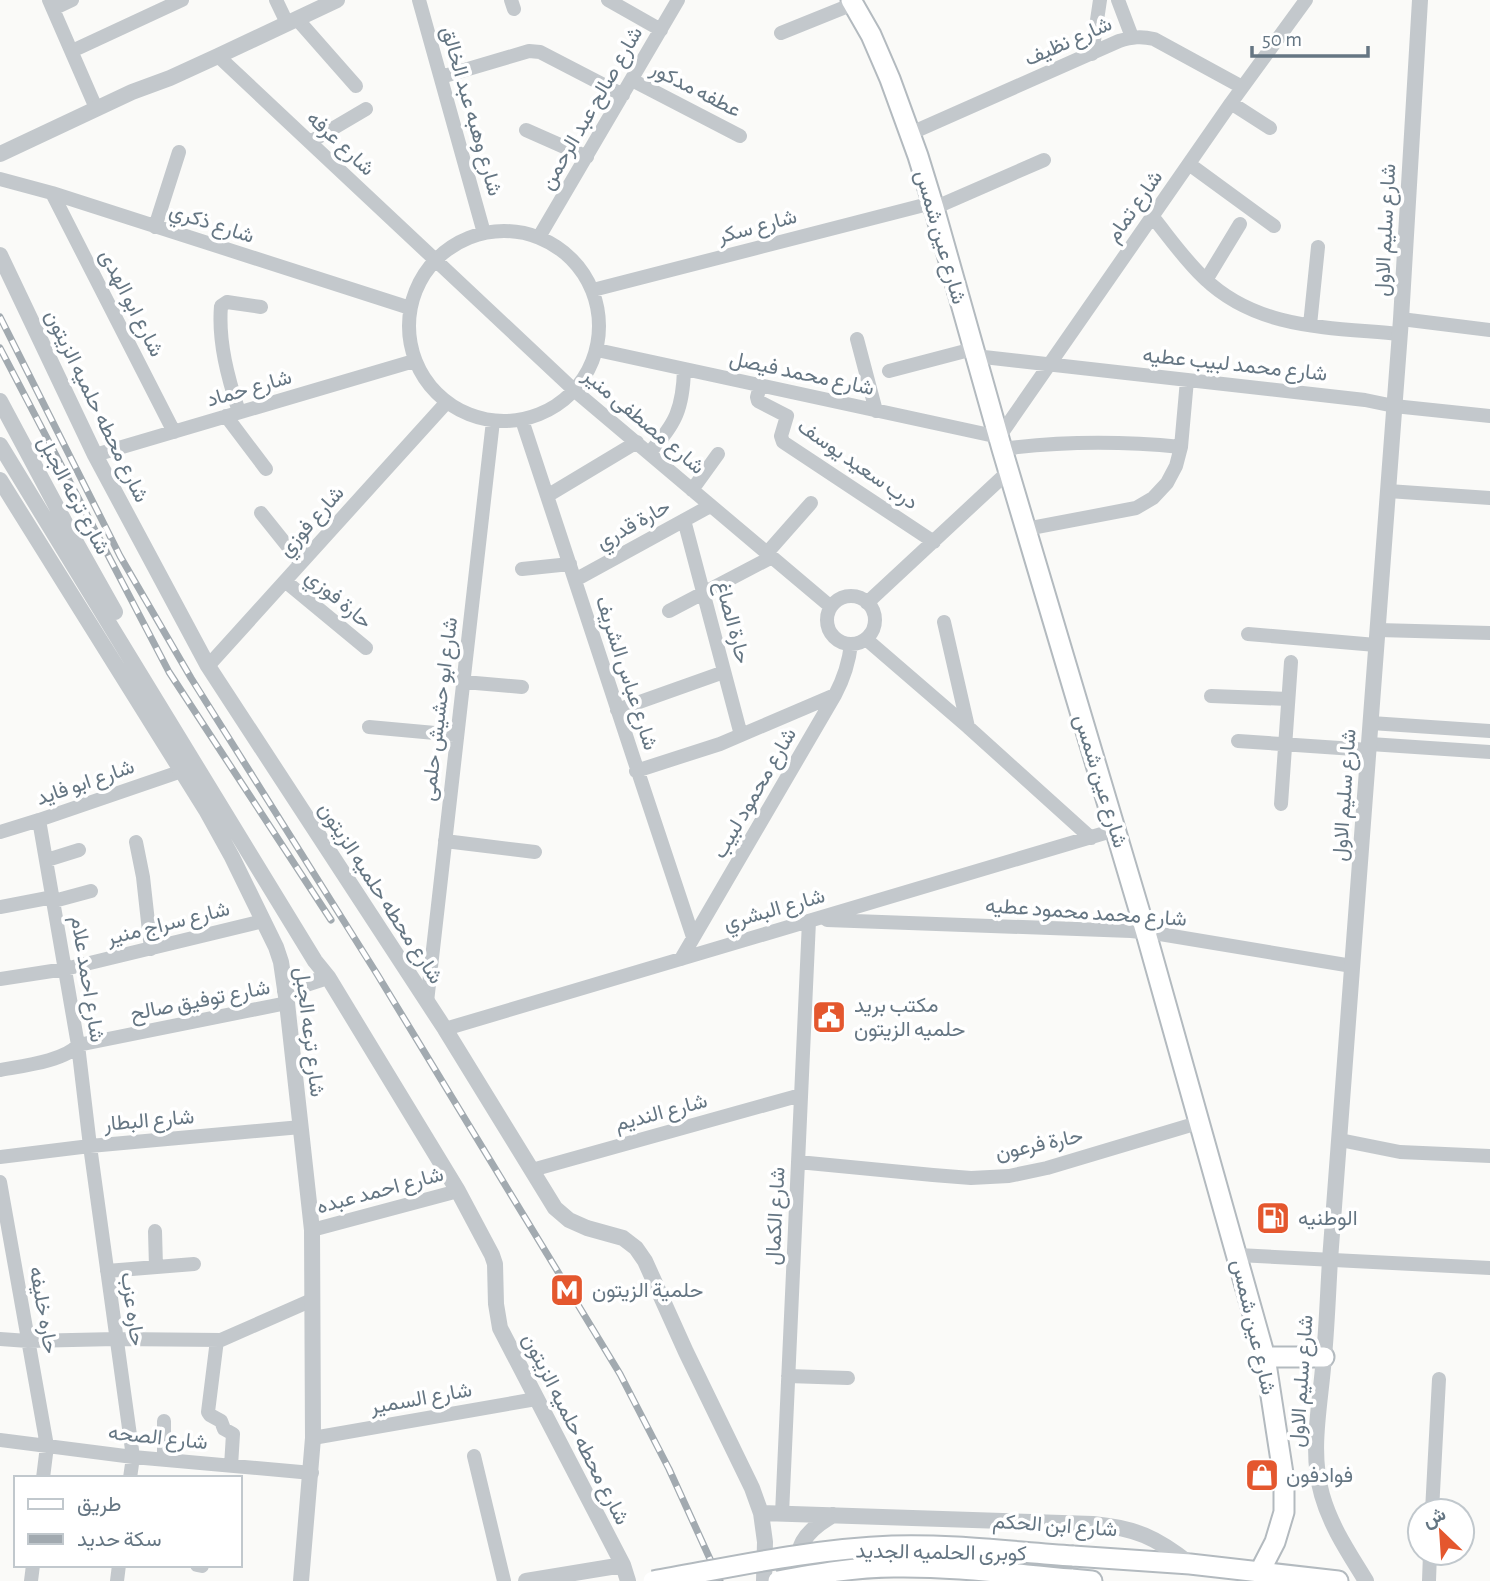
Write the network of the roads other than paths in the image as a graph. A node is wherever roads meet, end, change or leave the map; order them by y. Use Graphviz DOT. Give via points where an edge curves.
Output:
graph roads {
  1 [pos="72,0"];
  2 [pos="182,0"];
  3 [pos="276,0"];
  4 [pos="337,0"];
  5 [pos="419,0"];
  6 [pos="608,0"];
  7 [pos="678,0"];
  8 [pos="1100,0"];
  9 [pos="1118,0"];
  10 [pos="1306,0"];
  11 [pos="1420,0"];
  12 [pos="852,2"];
  13 [pos="51,4"];
  14 [pos="292,21"];
  15 [pos="661,30"];
  16 [pos="781,33"];
  17 [pos="1132,37"];
  18 [pos="72,51"];
  19 [pos="1092,54"];
  20 [pos="218,56"];
  21 [pos="441,77"];
  22 [pos="632,80"];
  23 [pos="356,86"];
  24 [pos="1242,87"];
  25 [pos="623,95"];
  26 [pos="1231,103"];
  27 [pos="366,109"];
  28 [pos="96,111"];
  29 [pos="1270,128"];
  30 [pos="526,130"];
  31 [pos="909,134"];
  32 [pos="740,136"];
  33 [pos="310,142"];
  34 [pos="179,152"];
  35 [pos="0,154"];
  36 [pos="587,157"];
  37 [pos="0,159"];
  38 [pos="1044,160"];
  39 [pos="1189,164"];
  40 [pos="0,179"];
  41 [pos="52,193"];
  42 [pos="933,205"];
  43 [pos="1152,216"];
  44 [pos="1240,224"];
  45 [pos="1274,226"];
  46 [pos="155,227"];
  47 [pos="485,233"];
  48 [pos="539,237"];
  49 [pos="1318,247"];
  50 [pos="0,255"];
  51 [pos="435,260"];
  52 [pos="1206,279"];
  53 [pos="593,290"];
  54 [pos="261,307"];
  55 [pos="410,308"];
  56 [pos="1310,326"];
  57 [pos="1400,326"];
  58 [pos="1490,330"];
  59 [pos="858,339"];
  60 [pos="597,350"];
  61 [pos="974,353"];
  62 [pos="414,361"];
  63 [pos="1050,364"];
  64 [pos="684,369"];
  65 [pos="889,371"];
  66 [pos="1187,380"];
  67 [pos="760,386"];
  68 [pos="575,391"];
  69 [pos="0,401"];
  70 [pos="446,403"];
  71 [pos="1394,406"];
  72 [pos="876,411"];
  73 [pos="233,414"];
  74 [pos="1490,416"];
  75 [pos="522,420"];
  76 [pos="493,421"];
  77 [pos="174,432"];
  78 [pos="637,442"];
  79 [pos="1000,443"];
  80 [pos="0,445"];
  81 [pos="1181,447"];
  82 [pos="649,453"];
  83 [pos="718,454"];
  84 [pos="95,455"];
  85 [pos="266,469"];
  86 [pos="1009,471"];
  87 [pos="0,480"];
  88 [pos="692,490"];
  89 [pos="1388,491"];
  90 [pos="547,496"];
  91 [pos="1490,498"];
  92 [pos="811,503"];
  93 [pos="710,506"];
  94 [pos="261,513"];
  95 [pos="684,520"];
  96 [pos="1026,529"];
  97 [pos="934,542"];
  98 [pos="769,555"];
  99 [pos="301,563"];
  100 [pos="570,564"];
  101 [pos="522,569"];
  102 [pos="575,580"];
  103 [pos="285,581"];
  104 [pos="703,593"];
  105 [pos="867,603"];
  106 [pos="831,607"];
  107 [pos="669,611"];
  108 [pos="944,622"];
  109 [pos="1490,632"];
  110 [pos="1248,634"];
  111 [pos="1377,638"];
  112 [pos="866,639"];
  113 [pos="851,644"];
  114 [pos="366,648"];
  115 [pos="1291,662"];
  116 [pos="208,666"];
  117 [pos="724,672"];
  118 [pos="464,682"];
  119 [pos="522,687"];
  120 [pos="835,695"];
  121 [pos="1211,696"];
  122 [pos="1288,699"];
  123 [pos="617,710"];
  124 [pos="169,720"];
  125 [pos="1371,723"];
  126 [pos="369,727"];
  127 [pos="968,727"];
  128 [pos="1490,731"];
  129 [pos="457,735"];
  130 [pos="741,735"];
  131 [pos="1238,741"];
  132 [pos="1285,744"];
  133 [pos="1369,747"];
  134 [pos="1490,752"];
  135 [pos="183,771"];
  136 [pos="636,771"];
  137 [pos="1281,804"];
  138 [pos="39,820"];
  139 [pos="1115,830"];
  140 [pos="0,832"];
  141 [pos="1091,838"];
  142 [pos="445,841"];
  143 [pos="136,842"];
  144 [pos="79,850"];
  145 [pos="535,852"];
  146 [pos="47,860"];
  147 [pos="91,891"];
  148 [pos="54,899"];
  149 [pos="0,906"];
  150 [pos="812,920"];
  151 [pos="263,921"];
  152 [pos="1146,933"];
  153 [pos="693,937"];
  154 [pos="150,949"];
  155 [pos="681,959"];
  156 [pos="1352,966"];
  157 [pos="65,969"];
  158 [pos="328,978"];
  159 [pos="0,979"];
  160 [pos="286,997"];
  161 [pos="427,1002"];
  162 [pos="445,1029"];
  163 [pos="78,1045"];
  164 [pos="0,1070"];
  165 [pos="801,1095"];
  166 [pos="1200,1122"];
  167 [pos="301,1128"];
  168 [pos="1340,1140"];
  169 [pos="90,1146"];
  170 [pos="1490,1156"];
  171 [pos="0,1157"];
  172 [pos="798,1162"];
  173 [pos="532,1170"];
  174 [pos="0,1182"];
  175 [pos="458,1191"];
  176 [pos="312,1230"];
  177 [pos="155,1231"];
  178 [pos="1238,1255"];
  179 [pos="1330,1260"];
  180 [pos="194,1264"];
  181 [pos="156,1267"];
  182 [pos="1490,1268"];
  183 [pos="107,1271"];
  184 [pos="312,1300"];
  185 [pos="0,1339"];
  186 [pos="116,1339"];
  187 [pos="217,1340"];
  188 [pos="28,1341"];
  189 [pos="1265,1357"];
  190 [pos="1324,1357"];
  191 [pos="788,1376"];
  192 [pos="848,1378"];
  193 [pos="1439,1379"];
  194 [pos="536,1399"];
  195 [pos="164,1421"];
  196 [pos="313,1438"];
  197 [pos="0,1440"];
  198 [pos="47,1446"];
  199 [pos="474,1456"];
  200 [pos="132,1457"];
  201 [pos="164,1460"];
  202 [pos="231,1466"];
  203 [pos="312,1473"];
  204 [pos="44,1476"];
  205 [pos="130,1476"];
  206 [pos="1433,1497"];
  207 [pos="761,1513"];
  208 [pos="782,1514"];
  209 [pos="833,1515"];
  210 [pos="1190,1564"];
  211 [pos="625,1573"];
  212 [pos="1259,1573"];
  213 [pos="301,1581"];
  214 [pos="504,1581"];
  215 [pos="526,1581"];
  216 [pos="653,1581"];
  217 [pos="764,1581"];
  218 [pos="778,1581"];
  219 [pos="800,1581"];
  220 [pos="1092,1581"];
  221 [pos="1338,1581"];
  222 [pos="1366,1581"];
  1 -- 13 [label="street"];
  2 -- 18 [label="street"];
  3 -- 14 [label="street"];
  4 -- 14 [label="street"];
  5 -- 21 [label="street, شارع وهبه عبد الخالق"];
  6 -- 15 [label="street"];
  7 -- 15 [label="street, شارع صالح عبد الرحمن"];
  8 -- 19 [label="street"];
  9 -- 17 [label="street"];
  10 -- 24 [label="street, شارع تمام"];
  11 -- 57 [label="street, شارع سليم الاول"];
  12 -- 16 [label="street"];
  12 -- 31 [label="main road, شارع عين شمس" via="876,46"];
  13 -- 18 [label="street"];
  14 -- 20 [label="street"];
  14 -- 23 [label="street"];
  15 -- 22 [label="street, شارع صالح عبد الرحمن"];
  17 -- 19 [label="street, شارع نظيف"];
  17 -- 24 [label="street, شارع نظيف" via="1154,39"];
  18 -- 28 [label="street"];
  19 -- 31 [label="street, شارع نظيف"];
  20 -- 28 [label="street"];
  20 -- 33 [label="street, شارع عرفه"];
  21 -- 25 [label="street" via="529,51 540,52"];
  21 -- 47 [label="street, شارع وهبه عبد الخالق"];
  22 -- 25 [label="street, شارع صالح عبد الرحمن"];
  22 -- 32 [label="street, عطفه مدكور"];
  24 -- 26 [label="street, شارع تمام"];
  25 -- 36 [label="street, شارع صالح عبد الرحمن"];
  26 -- 29 [label="street"];
  26 -- 39 [label="street, شارع تمام"];
  27 -- 33 [label="street"];
  28 -- 35 [label="street"];
  28 -- 37 [label="street"];
  30 -- 36 [label="street"];
  31 -- 42 [label="main road, شارع عين شمس"];
  33 -- 51 [label="street, شارع عرفه"];
  34 -- 46 [label="street"];
  36 -- 48 [label="street, شارع صالح عبد الرحمن"];
  38 -- 42 [label="street, شارع سكر"];
  39 -- 43 [label="street, شارع تمام"];
  39 -- 45 [label="street"];
  40 -- 41 [label="street, شارع ذكري"];
  41 -- 46 [label="street, شارع ذكري"];
  41 -- 77 [label="street, شارع ابو الهدى"];
  42 -- 53 [label="street, شارع سكر"];
  42 -- 61 [label="main road, شارع عين شمس"];
  43 -- 52 [label="street"];
  43 -- 63 [label="street, شارع تمام"];
  44 -- 52 [label="street"];
  46 -- 55 [label="street, شارع ذكري"];
  47 -- 48 [label="street" via="522,232"];
  47 -- 51 [label="street" via="466,239"];
  48 -- 53 [label="street" via="562,250"];
  49 -- 56 [label="street"];
  50 -- 84 [label="street, شارع محطه حلميه الزيتون"];
  51 -- 55 [label="street" via="415,290"];
  51 -- 68 [label="street, شارع مصطفى منير"];
  52 -- 56 [label="street" via="1258,313"];
  53 -- 60 [label="street" via="599,310"];
  54 -- 73 [label="street" via="227,302 221,306"];
  55 -- 62 [label="street" via="408,335"];
  56 -- 57 [label="street"];
  57 -- 58 [label="street"];
  57 -- 71 [label="street, شارع سليم الاول"];
  59 -- 72 [label="street"];
  60 -- 64 [label="street, شارع محمد فيصل"];
  60 -- 68 [label="street"];
  61 -- 63 [label="street, شارع محمد لبيب عطيه"];
  61 -- 65 [label="street"];
  61 -- 79 [label="main road, شارع عين شمس"];
  62 -- 70 [label="street"];
  62 -- 73 [label="street, شارع حماد"];
  63 -- 66 [label="street, شارع محمد لبيب عطيه"];
  63 -- 79 [label="street, شارع تمام"];
  64 -- 67 [label="street, شارع محمد فيصل"];
  64 -- 82 [label="street" via="677,415"];
  66 -- 71 [label="street, شارع محمد لبيب عطيه"];
  66 -- 81 [label="street"];
  67 -- 72 [label="street, شارع محمد فيصل"];
  67 -- 97 [label="street, درب سعيد يوسف" via="758,401 787,416 780,436 783,442"];
  68 -- 75 [label="street" via="550,410"];
  68 -- 78 [label="street, شارع مصطفى منير"];
  69 -- 124 [label="street, شارع ترعه الجبل"];
  70 -- 76 [label="street"];
  70 -- 99 [label="street, شارع فوزي"];
  71 -- 74 [label="street, شارع محمد لبيب عطيه"];
  71 -- 89 [label="street, شارع سليم الاول"];
  72 -- 79 [label="street, شارع محمد فيصل"];
  73 -- 77 [label="street, شارع حماد"];
  73 -- 85 [label="street"];
  75 -- 76 [label="street"];
  75 -- 90 [label="street, شارع عباس الشريف"];
  76 -- 118 [label="street, شارع ابو حشيش حلمى"];
  77 -- 84 [label="street, شارع حماد"];
  78 -- 82 [label="street, شارع مصطفى منير"];
  78 -- 90 [label="street"];
  79 -- 81 [label="street, شارع محمد فيصل" via="1131,442"];
  79 -- 86 [label="main road, شارع عين شمس"];
  80 -- 124 [label="street, شارع محطه حلميه الزيتون"];
  81 -- 96 [label="street" via="1167,483 1136,508"];
  82 -- 88 [label="street, شارع مصطفى منير"];
  83 -- 88 [label="street"];
  84 -- 116 [label="street, شارع محطه حلميه الزيتون"];
  86 -- 96 [label="main road, شارع عين شمس"];
  86 -- 97 [label="street"];
  87 -- 135 [label="street, شارع ترعه الجبل"];
  88 -- 93 [label="street, شارع مصطفى منير"];
  89 -- 91 [label="street"];
  89 -- 111 [label="street, شارع سليم الاول"];
  90 -- 100 [label="street, شارع عباس الشريف"];
  92 -- 98 [label="street"];
  93 -- 95 [label="street, حارة قدري"];
  93 -- 98 [label="street, شارع مصطفى منير"];
  94 -- 99 [label="street"];
  95 -- 102 [label="street, حارة قدري"];
  95 -- 104 [label="street, حارة الصاغ"];
  96 -- 139 [label="main road, شارع عين شمس"];
  97 -- 105 [label="street"];
  98 -- 104 [label="street"];
  98 -- 106 [label="street, شارع مصطفى منير"];
  99 -- 103 [label="street, شارع فوزي"];
  100 -- 101 [label="street"];
  100 -- 102 [label="street, شارع عباس الشريف"];
  102 -- 123 [label="street, شارع عباس الشريف"];
  103 -- 114 [label="street, حارة فوزي"];
  103 -- 116 [label="street, شارع فوزي"];
  104 -- 107 [label="street"];
  104 -- 117 [label="street, حارة الصاغ"];
  105 -- 106 [label="street" via="848,597"];
  105 -- 112 [label="street" via="875,621"];
  106 -- 113 [label="street" via="827,621 832,635"];
  108 -- 127 [label="street"];
  109 -- 111 [label="street"];
  110 -- 111 [label="street"];
  111 -- 125 [label="street, شارع سليم الاول"];
  112 -- 113 [label="street"];
  112 -- 127 [label="street"];
  113 -- 120 [label="street, شارع محمود لبيب"];
  115 -- 122 [label="street"];
  116 -- 161 [label="street, شارع محطه حلميه الزيتون"];
  117 -- 123 [label="street"];
  117 -- 130 [label="street, حارة الصاغ"];
  118 -- 119 [label="street"];
  118 -- 129 [label="street, شارع ابو حشيش حلمى"];
  120 -- 130 [label="street"];
  120 -- 153 [label="street, شارع محمود لبيب"];
  121 -- 122 [label="street"];
  122 -- 132 [label="street"];
  123 -- 136 [label="street, شارع عباس الشريف"];
  124 -- 158 [label="street, شارع محطه حلميه الزيتون"];
  125 -- 128 [label="street"];
  125 -- 133 [label="street, شارع سليم الاول"];
  126 -- 129 [label="street"];
  127 -- 141 [label="street"];
  129 -- 142 [label="street, شارع ابو حشيش حلمى"];
  130 -- 136 [label="street"];
  131 -- 132 [label="street"];
  132 -- 133 [label="street"];
  132 -- 137 [label="street"];
  133 -- 134 [label="street"];
  133 -- 156 [label="street, شارع سليم الاول"];
  135 -- 138 [label="street, شارع ابو فايد"];
  135 -- 151 [label="street, شارع ترعه الجبل"];
  136 -- 153 [label="street, شارع عباس الشريف"];
  138 -- 140 [label="street, شارع ابو فايد"];
  138 -- 146 [label="street, شارع احمد علام"];
  139 -- 141 [label="street, شارع البشري"];
  139 -- 152 [label="main road, شارع عين شمس"];
  141 -- 150 [label="street, شارع البشري"];
  142 -- 145 [label="street"];
  142 -- 161 [label="street, شارع ابو حشيش حلمى"];
  143 -- 154 [label="street"];
  144 -- 146 [label="street"];
  146 -- 148 [label="street, شارع احمد علام"];
  147 -- 148 [label="street"];
  148 -- 149 [label="street"];
  148 -- 157 [label="street, شارع احمد علام"];
  150 -- 152 [label="street, شارع محمد محمود عطيه"];
  150 -- 155 [label="street, شارع البشري"];
  150 -- 165 [label="street, شارع الكمال"];
  151 -- 154 [label="street, شارع سراج منير"];
  151 -- 160 [label="street, شارع ترعه الجبل" via="281,962"];
  152 -- 156 [label="street, شارع محمد محمود عطيه"];
  152 -- 166 [label="main road, شارع عين شمس"];
  153 -- 155 [label="street, شارع محمود لبيب"];
  154 -- 157 [label="street, شارع سراج منير"];
  155 -- 162 [label="street, شارع البشري"];
  156 -- 168 [label="street, شارع سليم الاول"];
  157 -- 159 [label="street, شارع سراج منير"];
  157 -- 163 [label="street, شارع احمد علام"];
  158 -- 160 [label="street"];
  158 -- 175 [label="street, شارع محطه حلميه الزيتون"];
  160 -- 163 [label="street, شارع توفيق صالح"];
  160 -- 167 [label="street, شارع ترعه الجبل"];
  161 -- 162 [label="street, شارع محطه حلميه الزيتون"];
  162 -- 173 [label="street, شارع محطه حلميه الزيتون"];
  163 -- 164 [label="street, شارع توفيق صالح" via="63,1056"];
  163 -- 169 [label="street, شارع احمد علام"];
  165 -- 172 [label="street, شارع الكمال"];
  165 -- 173 [label="street, شارع النديم"];
  166 -- 172 [label="street, حارة فرعون" via="1009,1176 971,1178"];
  166 -- 178 [label="main road, شارع عين شمس"];
  167 -- 169 [label="street, شارع البطار"];
  167 -- 176 [label="street, شارع ترعه الجبل"];
  168 -- 170 [label="street" via="1400,1152"];
  168 -- 179 [label="street, شارع سليم الاول"];
  169 -- 171 [label="street, شارع البطار"];
  169 -- 183 [label="street, حاره عزب"];
  172 -- 191 [label="street, شارع الكمال"];
  173 -- 207 [label="street, شارع محطه حلميه الزيتون" via="555,1208 569,1220 624,1238 645,1261"];
  174 -- 188 [label="street, حاره خليفه"];
  175 -- 176 [label="street, شارع احمد عبده"];
  175 -- 194 [label="street, شارع محطه حلميه الزيتون" via="492,1255 500,1328"];
  176 -- 184 [label="street, شارع ترعه الجبل"];
  177 -- 181 [label="street"];
  178 -- 179 [label="street"];
  178 -- 189 [label="main road, شارع عين شمس"];
  179 -- 182 [label="street"];
  179 -- 190 [label="street, شارع سليم الاول"];
  180 -- 181 [label="street"];
  181 -- 183 [label="street"];
  183 -- 186 [label="street, حاره عزب"];
  184 -- 187 [label="street"];
  184 -- 196 [label="street, شارع ترعه الجبل"];
  185 -- 188 [label="street"];
  186 -- 187 [label="street"];
  186 -- 188 [label="street"];
  186 -- 200 [label="street, حاره عزب"];
  187 -- 202 [label="street" via="208,1412 233,1434"];
  188 -- 198 [label="street, حاره خليفه"];
  189 -- 190 [label="main road"];
  189 -- 212 [label="main road, شارع عين شمس" via="1284,1480 1284,1511"];
  190 -- 222 [label="street, شارع سليم الاول" via="1316,1445 1321,1493 1339,1538"];
  191 -- 192 [label="street"];
  191 -- 208 [label="street, شارع الكمال"];
  193 -- 206 [label="street"];
  194 -- 196 [label="street, شارع السمير"];
  194 -- 211 [label="street, شارع محطه حلميه الزيتون"];
  195 -- 201 [label="street"];
  196 -- 203 [label="street, شارع ترعه الجبل"];
  197 -- 198 [label="street, شارع الصحه"];
  198 -- 200 [label="street, شارع الصحه"];
  198 -- 204 [label="street, حاره خليفه"];
  199 -- 214 [label="street"];
  200 -- 201 [label="street, شارع الصحه"];
  200 -- 205 [label="street, حاره عزب"];
  201 -- 202 [label="street, شارع الصحه"];
  202 -- 203 [label="street, شارع الصحه"];
  203 -- 213 [label="street, شارع ترعه الجبل"];
  207 -- 208 [label="street, شارع ابن الحكم"];
  207 -- 217 [label="street, شارع محطه حلميه الزيتون"];
  208 -- 209 [label="street, شارع ابن الحكم"];
  209 -- 210 [label="street, شارع ابن الحكم" via="1119,1527 1157,1541"];
  209 -- 219 [label="street" via="814,1526 801,1544 796,1565"];
  210 -- 212 [label="main road, شارع ابن الحكم"];
  210 -- 216 [label="main road, كوبرى الحلميه الجديد, bridge" via="893,1546 836,1550"];
  211 -- 215 [label="street"];
  212 -- 221 [label="main road, شارع ابن الحكم"];
  218 -- 220 [label="main road, كوبرى الحلميه الجديد, bridge" via="892,1567"];
}
